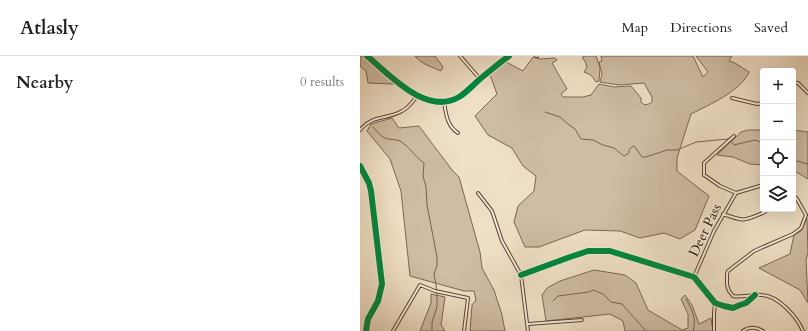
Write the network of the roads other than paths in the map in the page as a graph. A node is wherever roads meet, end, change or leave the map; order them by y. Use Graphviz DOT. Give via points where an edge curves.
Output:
graph roads {
  1 [pos="367,56"];
  2 [pos="460,56"];
  3 [pos="509,56"];
  4 [pos="480,79"];
  5 [pos="796,83"];
  6 [pos="808,93"];
  7 [pos="417,96"];
  8 [pos="732,98"];
  9 [pos="444,102"];
  10 [pos="760,104"];
  11 [pos="360,130"];
  12 [pos="458,133"];
  13 [pos="734,136"];
  14 [pos="360,166"];
  15 [pos="760,186"];
  16 [pos="478,193"];
  17 [pos="736,193"];
  18 [pos="796,198"];
  19 [pos="765,212"];
  20 [pos="723,214"];
  21 [pos="807,215"];
  22 [pos="521,275"];
  23 [pos="694,277"];
  24 [pos="755,295"];
  25 [pos="715,303"];
  26 [pos="582,320"];
  27 [pos="527,324"];
  28 [pos="366,331"];
  29 [pos="393,331"];
  30 [pos="464,331"];
  31 [pos="528,331"];
  32 [pos="714,331"];
  33 [pos="743,331"];
  34 [pos="763,331"];
  35 [pos="803,331"];
  1 -- 7 [label="street"];
  2 -- 4 [label="street"];
  3 -- 4 [label="street"];
  4 -- 9 [label="street" via="460,96"];
  5 -- 6 [label="street"];
  7 -- 9 [label="street"];
  7 -- 11 [label="street" via="408,108 369,121"];
  8 -- 10 [label="street"];
  9 -- 12 [label="street" via="449,124 452,130"];
  13 -- 17 [label="street" via="704,163 704,176"];
  14 -- 28 [label="street" via="372,191 382,284"];
  15 -- 17 [label="street"];
  16 -- 22 [label="street" via="492,211 502,241"];
  17 -- 20 [label="street, Deer Pass"];
  18 -- 21 [label="street"];
  19 -- 20 [label="street" via="747,220"];
  20 -- 23 [label="street, Deer Pass"];
  21 -- 24 [label="street" via="801,228 793,234 754,251 728,271 727,285 733,296"];
  22 -- 23 [label="street" via="588,252 610,251"];
  22 -- 27 [label="street"];
  23 -- 25 [label="street"];
  24 -- 25 [label="street" via="746,303 733,308"];
  24 -- 35 [label="street" via="764,294 772,297 793,314"];
  25 -- 32 [label="street"];
  26 -- 27 [label="street"];
  27 -- 31 [label="street"];
  29 -- 30 [label="street" via="420,285 468,298"];
  33 -- 34 [label="street" via="755,328"];
}
